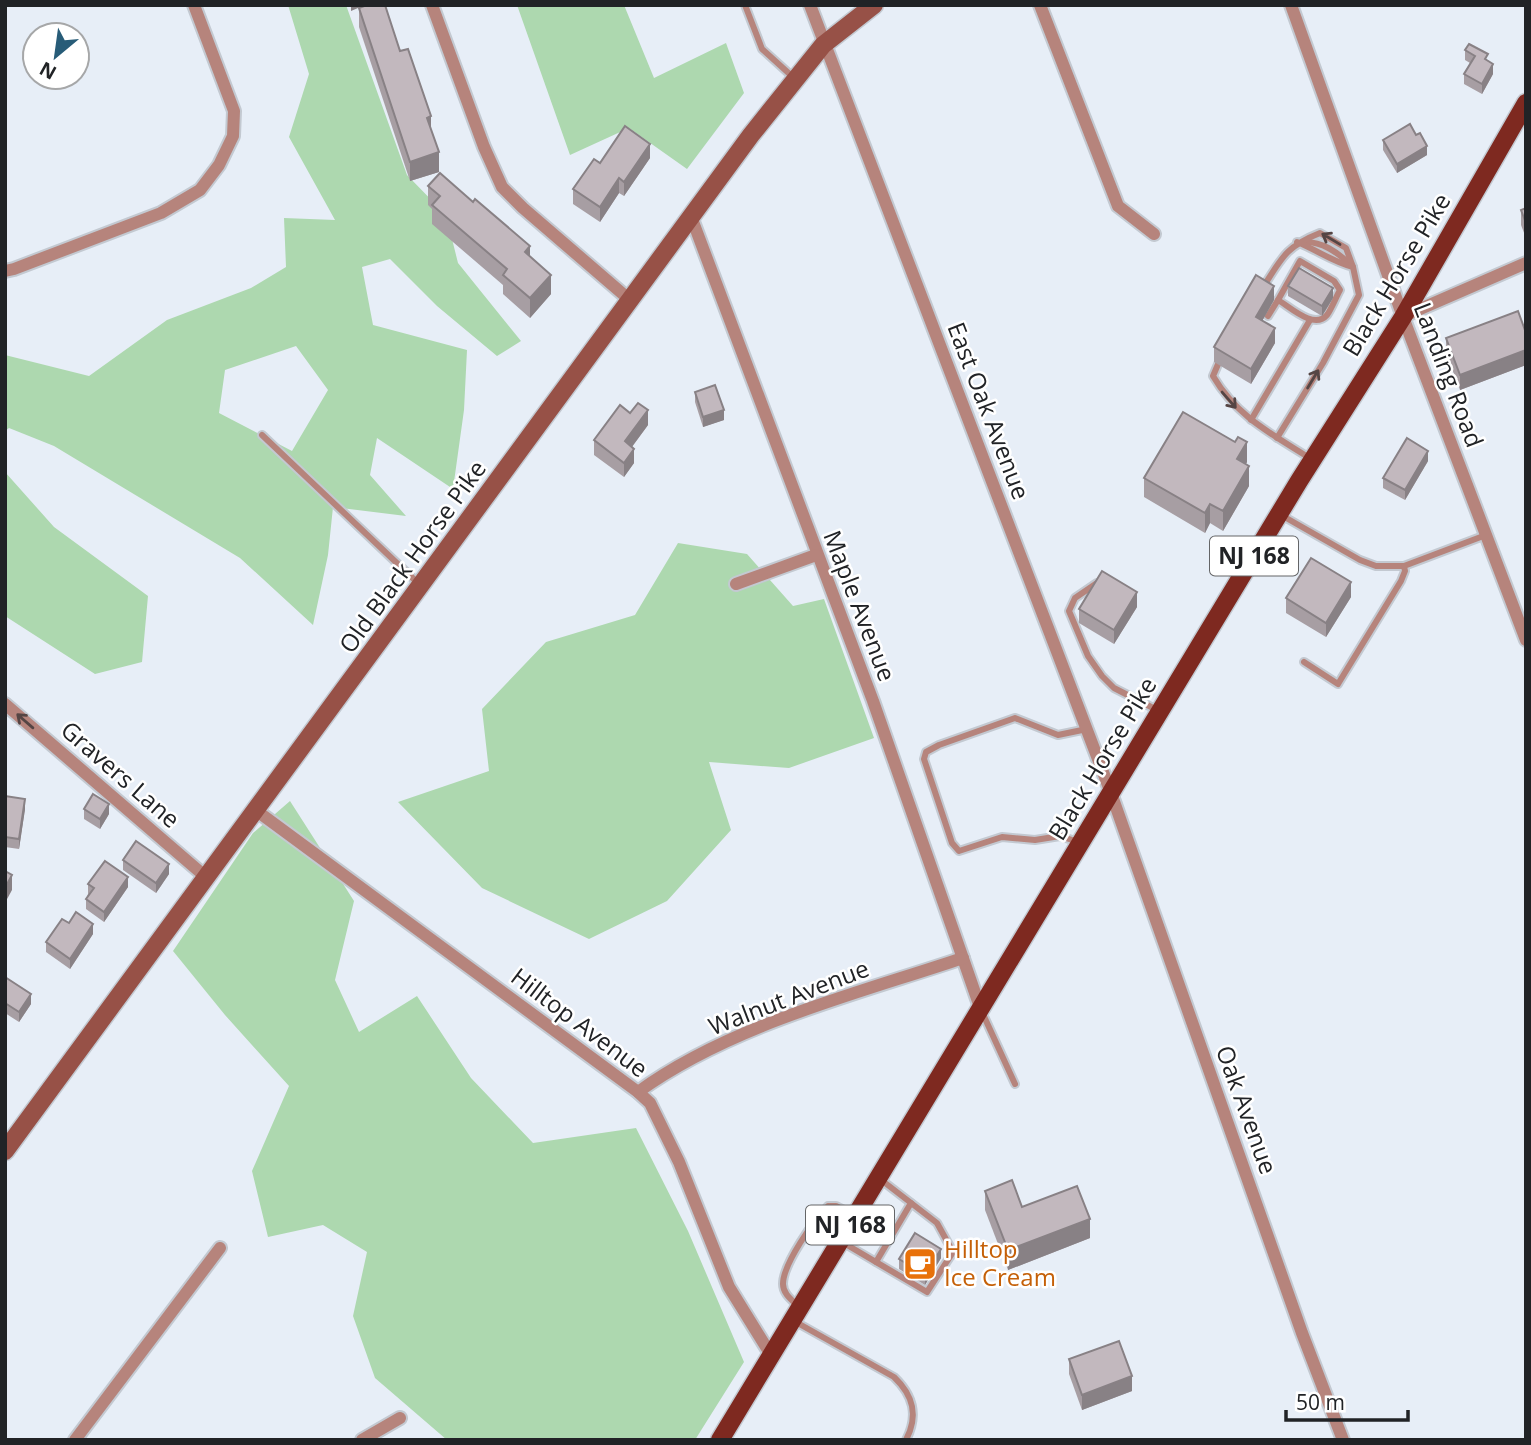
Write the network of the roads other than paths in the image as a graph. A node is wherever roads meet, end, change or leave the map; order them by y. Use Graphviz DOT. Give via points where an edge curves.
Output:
graph roads {
  1 [pos="194,5"];
  2 [pos="432,5"];
  3 [pos="745,5"];
  4 [pos="810,5"];
  5 [pos="874,5"];
  6 [pos="1040,5"];
  7 [pos="1292,5"];
  8 [pos="823,45"];
  9 [pos="796,79"];
  10 [pos="1526,103"];
  11 [pos="692,219"];
  12 [pos="1154,234"];
  13 [pos="1297,242"];
  14 [pos="1526,263"];
  15 [pos="1353,267"];
  16 [pos="5,271"];
  17 [pos="1319,273"];
  18 [pos="1329,279"];
  19 [pos="1312,284"];
  20 [pos="1262,290"];
  21 [pos="1323,290"];
  22 [pos="1278,300"];
  23 [pos="631,301"];
  24 [pos="1301,302"];
  25 [pos="1311,308"];
  26 [pos="1297,312"];
  27 [pos="1268,316"];
  28 [pos="1403,317"];
  29 [pos="1308,318"];
  30 [pos="1219,362"];
  31 [pos="1251,420"];
  32 [pos="262,435"];
  33 [pos="1277,438"];
  34 [pos="1312,460"];
  35 [pos="1279,514"];
  36 [pos="1486,535"];
  37 [pos="816,555"];
  38 [pos="1404,566"];
  39 [pos="1097,583"];
  40 [pos="736,584"];
  41 [pos="422,586"];
  42 [pos="1526,640"];
  43 [pos="1304,662"];
  44 [pos="5,704"];
  45 [pos="1160,712"];
  46 [pos="1087,729"];
  47 [pos="1111,793"];
  48 [pos="257,811"];
  49 [pos="1082,843"];
  50 [pos="207,878"];
  51 [pos="963,958"];
  52 [pos="981,1010"];
  53 [pos="1014,1084"];
  54 [pos="638,1092"];
  55 [pos="5,1150"];
  56 [pos="879,1178"];
  57 [pos="911,1203"];
  58 [pos="856,1216"];
  59 [pos="840,1241"];
  60 [pos="220,1248"];
  61 [pos="876,1262"];
  62 [pos="796,1314"];
  63 [pos="771,1355"];
  64 [pos="400,1418"];
  65 [pos="75,1440"];
  66 [pos="362,1440"];
  67 [pos="720,1440"];
  68 [pos="906,1440"];
  69 [pos="1343,1440"];
  1 -- 16 [label="street" via="234,111 233,136 219,164 200,190 161,213"];
  2 -- 23 [label="street" via="502,187"];
  3 -- 9 [label="lane" via="762,49"];
  4 -- 8 [label="street, East Oak Avenue"];
  5 -- 8 [label="street, Old Black Horse Pike"];
  6 -- 12 [label="street" via="1118,206"];
  7 -- 28 [label="street, Landing Road"];
  8 -- 9 [label="street, Old Black Horse Pike"];
  8 -- 46 [label="street, East Oak Avenue"];
  9 -- 11 [label="street, Old Black Horse Pike"];
  10 -- 28 [label="main road, Black Horse Pike / NJ 168"];
  11 -- 23 [label="street, Old Black Horse Pike"];
  11 -- 37 [label="street, Maple Avenue"];
  13 -- 15 [label="lane"];
  15 -- 13 [label="lane, one-way" via="1346,248 1320,233"];
  13 -- 20 [label="lane"];
  14 -- 28 [label="street"];
  33 -- 15 [label="lane, one-way" via="1359,295"];
  17 -- 18 [label="lane"];
  17 -- 19 [label="lane"];
  17 -- 22 [label="lane" via="1300,261"];
  18 -- 21 [label="lane"];
  18 -- 29 [label="lane" via="1340,290 1326,316"];
  22 -- 26 [label="lane"];
  22 -- 27 [label="lane"];
  23 -- 41 [label="street, Old Black Horse Pike"];
  24 -- 26 [label="lane"];
  25 -- 29 [label="lane"];
  26 -- 29 [label="lane"];
  28 -- 34 [label="main road, Black Horse Pike / NJ 168"];
  28 -- 36 [label="street, Landing Road"];
  29 -- 31 [label="lane"];
  30 -- 31 [label="lane, one-way" via="1213,376 1222,393"];
  31 -- 33 [label="lane"];
  32 -- 41 [label="lane"];
  33 -- 34 [label="lane"];
  34 -- 35 [label="main road, Black Horse Pike / NJ 168"];
  35 -- 38 [label="lane" via="1360,561"];
  35 -- 45 [label="main road, Black Horse Pike / NJ 168"];
  36 -- 38 [label="lane"];
  36 -- 42 [label="street, Landing Road"];
  37 -- 40 [label="street"];
  37 -- 51 [label="street, Maple Avenue" via="873,701"];
  38 -- 43 [label="lane" via="1404,575 1338,684"];
  39 -- 45 [label="lane" via="1074,598 1069,611 1088,656 1114,688"];
  41 -- 48 [label="street, Old Black Horse Pike"];
  50 -- 44 [label="street, Gravers Lane, one-way"];
  45 -- 47 [label="main road, Black Horse Pike / NJ 168"];
  46 -- 47 [label="street, East Oak Avenue"];
  46 -- 49 [label="lane" via="1058,735 1015,718 939,745 926,752 924,759 952,843 959,851 1002,836 1035,840 1060,836"];
  47 -- 49 [label="main road, Black Horse Pike / NJ 168"];
  47 -- 69 [label="street, Oak Avenue"];
  48 -- 50 [label="street, Old Black Horse Pike"];
  48 -- 54 [label="street, Hilltop Avenue"];
  49 -- 52 [label="main road, Black Horse Pike / NJ 168"];
  50 -- 55 [label="street, Old Black Horse Pike"];
  51 -- 52 [label="street, Maple Avenue"];
  51 -- 54 [label="street, Walnut Avenue" via="776,1020 686,1062"];
  52 -- 53 [label="lane"];
  52 -- 56 [label="main road, Black Horse Pike / NJ 168"];
  54 -- 63 [label="street, Hilltop Avenue" via="650,1103 679,1163 729,1287"];
  56 -- 57 [label="lane"];
  56 -- 58 [label="main road, Black Horse Pike / NJ 168"];
  57 -- 61 [label="lane"];
  57 -- 61 [label="lane" via="937,1223 953,1252 927,1292"];
  58 -- 59 [label="main road, Black Horse Pike / NJ 168"];
  58 -- 62 [label="lane" via="828,1206 799,1246 783,1283"];
  59 -- 61 [label="lane"];
  59 -- 62 [label="main road, Black Horse Pike / NJ 168"];
  60 -- 65 [label="street"];
  62 -- 63 [label="main road, Black Horse Pike / NJ 168"];
  62 -- 68 [label="lane" via="906,1389 914,1405"];
  63 -- 67 [label="main road, Black Horse Pike / NJ 168"];
  64 -- 66 [label="street"];
}
